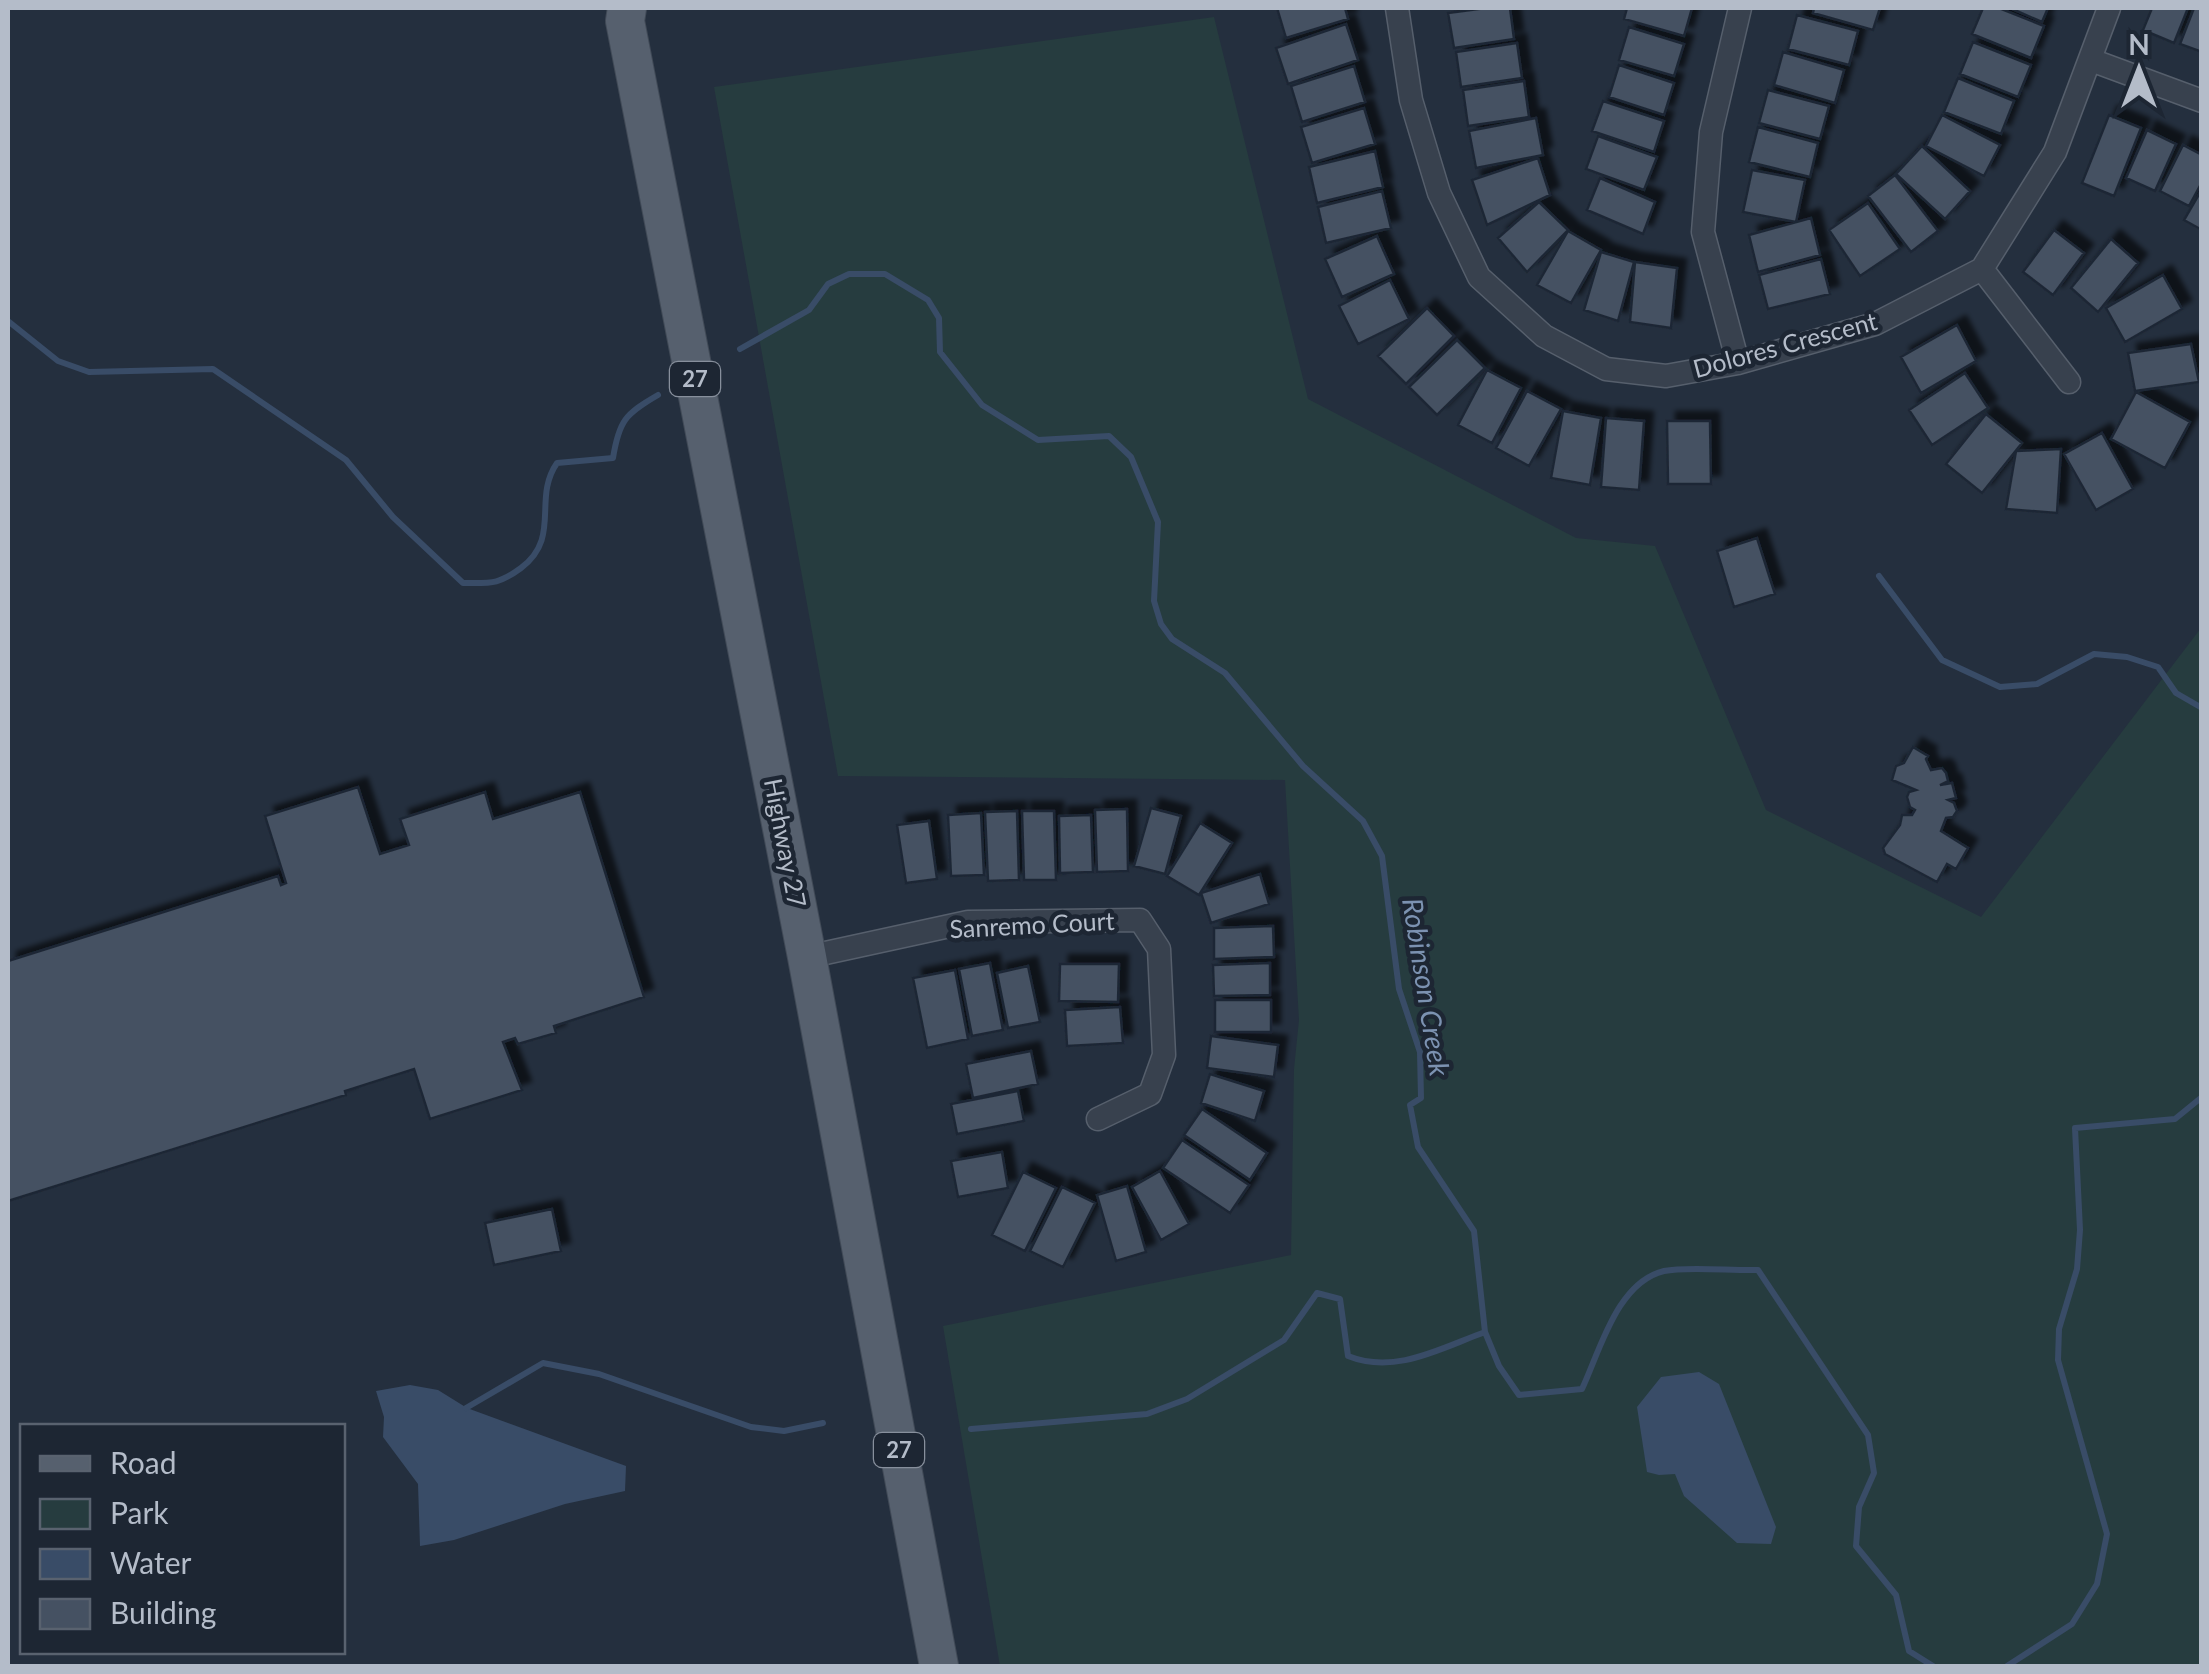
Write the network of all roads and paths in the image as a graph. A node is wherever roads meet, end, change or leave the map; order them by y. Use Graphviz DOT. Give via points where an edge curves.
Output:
graph roads {
  1 [pos="1397,8"];
  2 [pos="1740,8"];
  3 [pos="2109,8"];
  4 [pos="623,12"];
  5 [pos="2091,60"];
  6 [pos="2202,101"];
  7 [pos="1982,269"];
  8 [pos="1738,363"];
  9 [pos="2069,382"];
  10 [pos="807,957"];
  11 [pos="1098,1119"];
  12 [pos="940,1666"];
  1 -- 8 [label="street, Dolores Crescent" via="1417,119 1440,193 1478,277 1544,336 1606,369 1666,376"];
  2 -- 8 [label="street" via="1711,132 1703,232"];
  3 -- 5 [label="street"];
  4 -- 10 [label="main road, Highway 27 / 27"];
  5 -- 6 [label="street"];
  5 -- 7 [label="street" via="2055,152"];
  7 -- 8 [label="street, Dolores Crescent" via="1874,324"];
  7 -- 9 [label="street"];
  10 -- 11 [label="street, Sanremo Court" via="968,922 1140,920 1159,950 1164,1055 1150,1094"];
  10 -- 12 [label="main road, Highway 27 / 27"];
}
